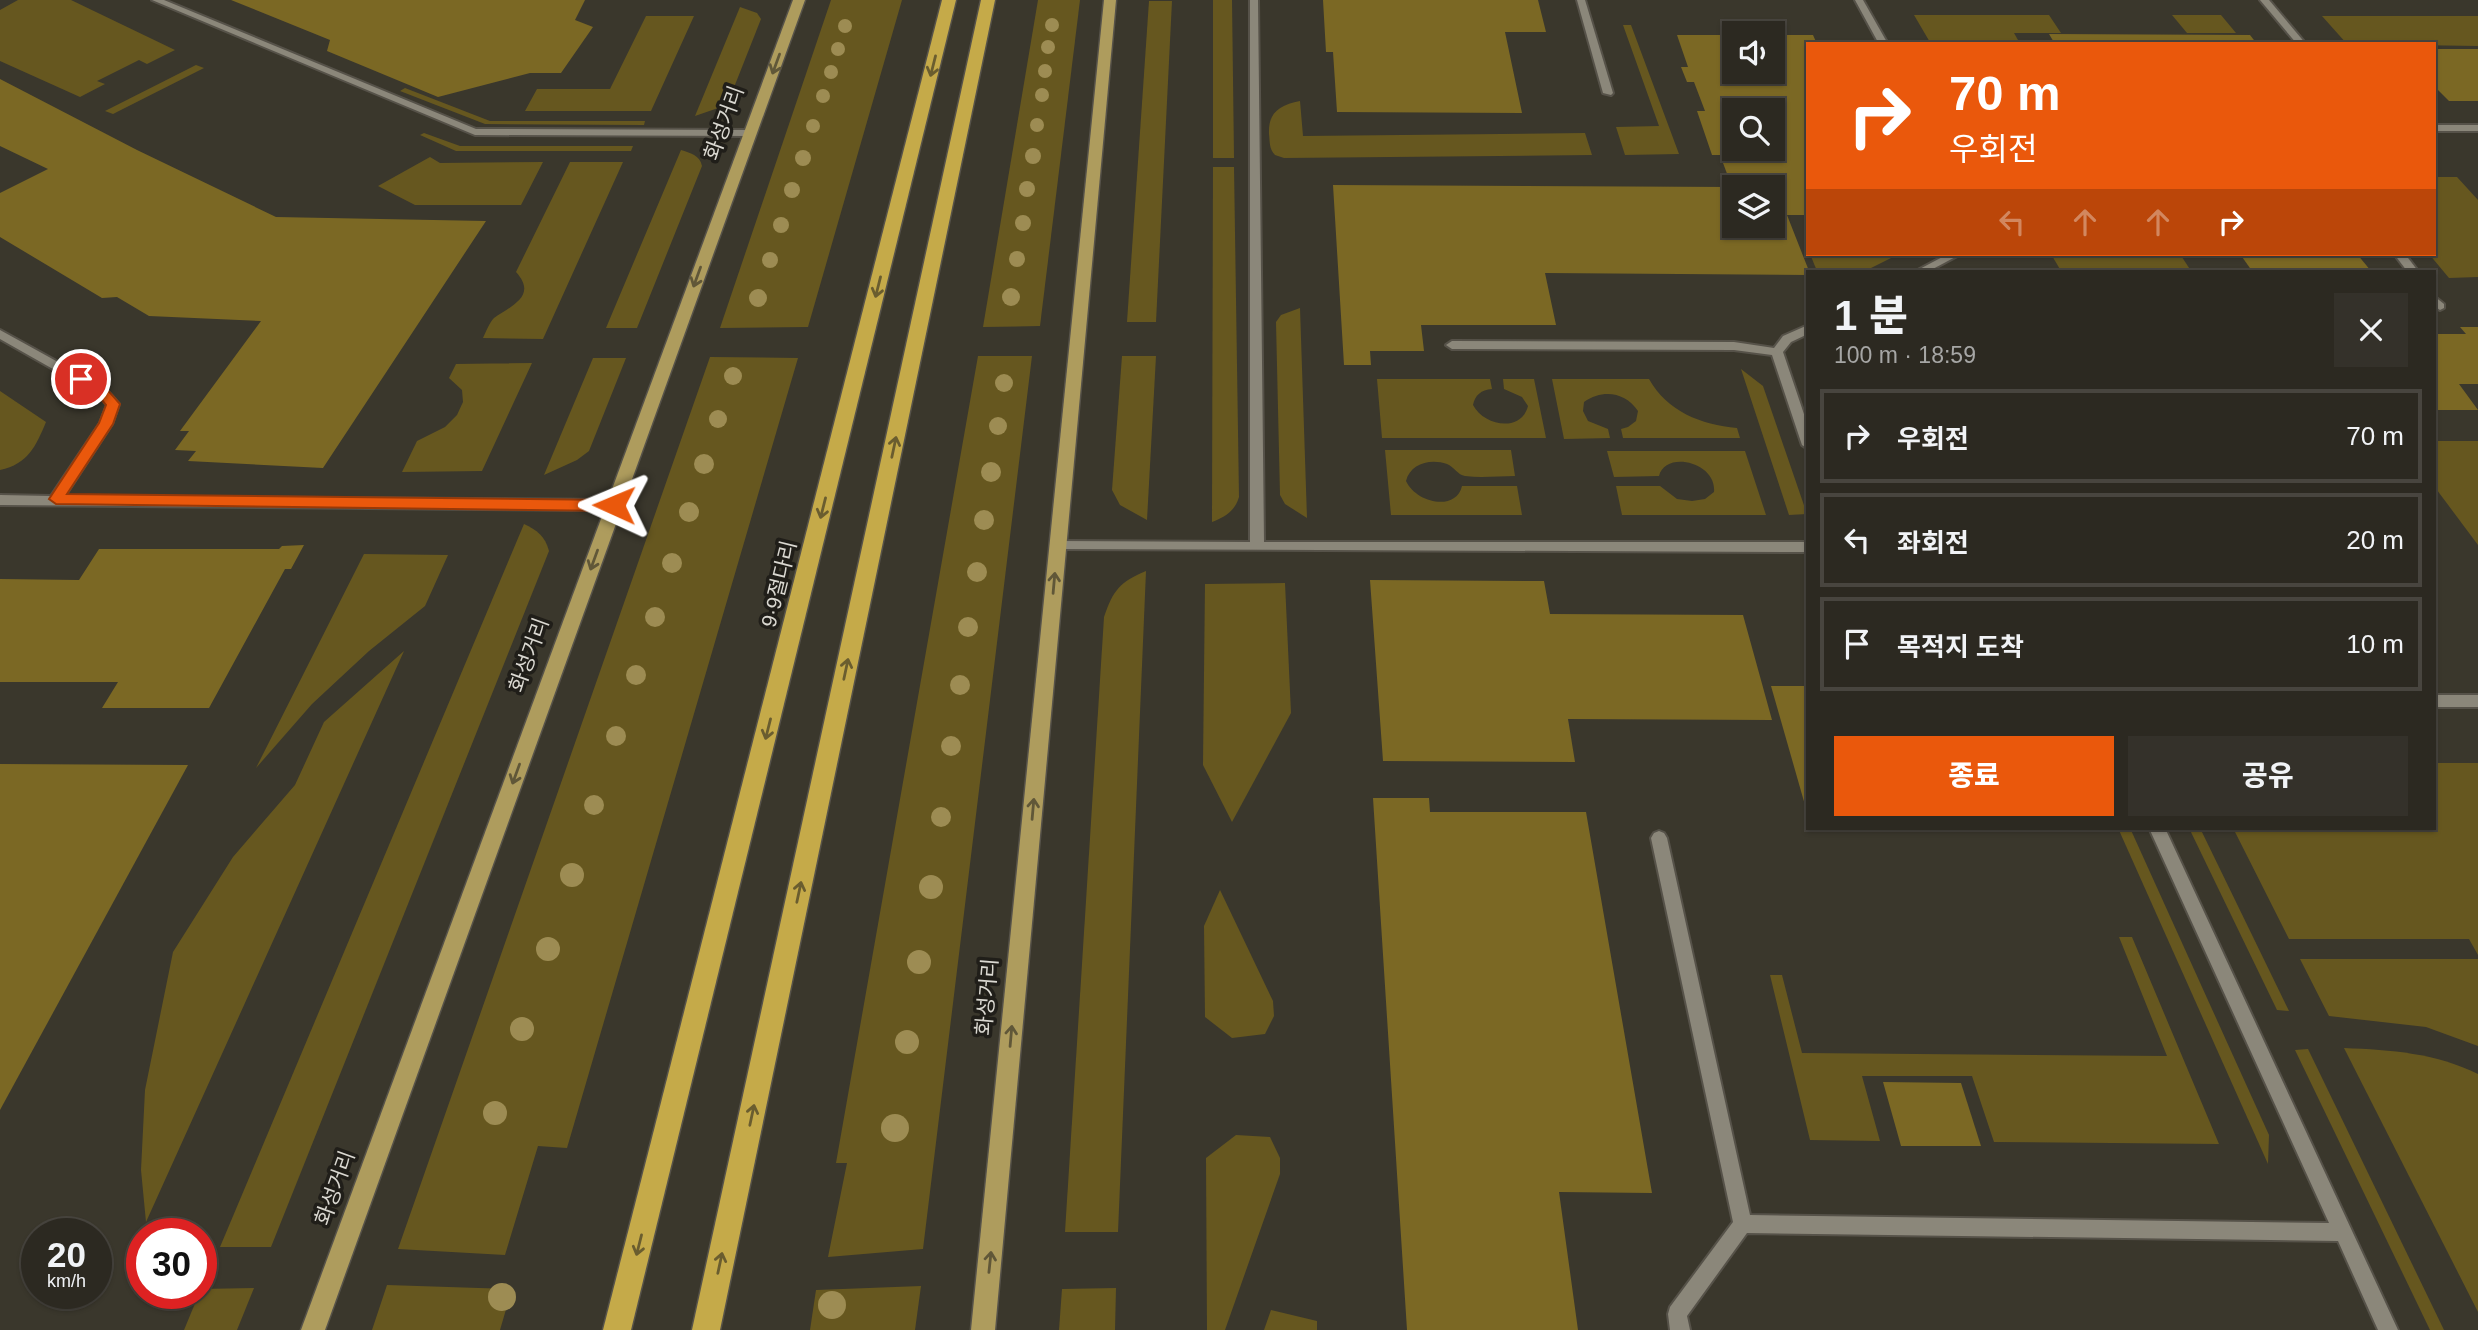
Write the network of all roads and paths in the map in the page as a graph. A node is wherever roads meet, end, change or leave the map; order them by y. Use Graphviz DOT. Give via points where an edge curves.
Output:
graph roads {
  1 [pos="156,0"];
  2 [pos="799,0"];
  3 [pos="949,0"];
  4 [pos="988,0"];
  5 [pos="1110,0"];
  6 [pos="1254,0"];
  7 [pos="1581,0"];
  8 [pos="1859,0"];
  9 [pos="2264,0"];
  10 [pos="1883,42"];
  11 [pos="2300,42"];
  12 [pos="1608,93"];
  13 [pos="2436,128"];
  14 [pos="2478,128"];
  15 [pos="750,133"];
  16 [pos="1951,256"];
  17 [pos="2401,256"];
  18 [pos="1923,270"];
  19 [pos="2412,270"];
  20 [pos="1806,330"];
  21 [pos="0,334"];
  22 [pos="1452,345"];
  23 [pos="1777,352"];
  24 [pos="1806,439"];
  25 [pos="56,499"];
  26 [pos="0,500"];
  27 [pos="614,505"];
  28 [pos="1257,546"];
  29 [pos="1058,547"];
  30 [pos="1806,547"];
  31 [pos="2436,701"];
  32 [pos="2478,701"];
  33 [pos="2158,830"];
  34 [pos="1659,838"];
  35 [pos="1743,1224"];
  36 [pos="2343,1232"];
  37 [pos="313,1330"];
  38 [pos="617,1330"];
  39 [pos="706,1330"];
  40 [pos="983,1330"];
  41 [pos="1680,1330"];
  42 [pos="2388,1330"];
  1 -- 15 [label="street" via="475,132"];
  2 -- 15 [label="main road, 화성거리, one-way"];
  3 -- 38 [label="highway, 9·9절다리, one-way"];
  39 -- 4 [label="highway, one-way"];
  5 -- 29 [label="main road, 화성거리"];
  6 -- 28 [label="street"];
  7 -- 12 [label="street"];
  8 -- 10 [label="street"];
  9 -- 11 [label="street"];
  13 -- 14 [label="street"];
  15 -- 27 [label="main road, 화성거리, one-way"];
  16 -- 18 [label="street"];
  17 -- 19 [label="street"];
  20 -- 23 [label="street" via="1787,340"];
  21 -- 25 [label="street" via="102,391 113,404 106,424"];
  22 -- 23 [label="street" via="1734,346"];
  23 -- 24 [label="street"];
  25 -- 26 [label="street"];
  25 -- 27 [label="street"];
  27 -- 37 [label="main road, 화성거리, one-way"];
  28 -- 29 [label="street"];
  28 -- 30 [label="street"];
  40 -- 29 [label="main road, 화성거리, one-way"];
  31 -- 32 [label="street"];
  33 -- 36 [label="street"];
  34 -- 35 [label="street"];
  35 -- 36 [label="street"];
  35 -- 41 [label="street" via="1677,1314"];
  36 -- 42 [label="street"];
}
